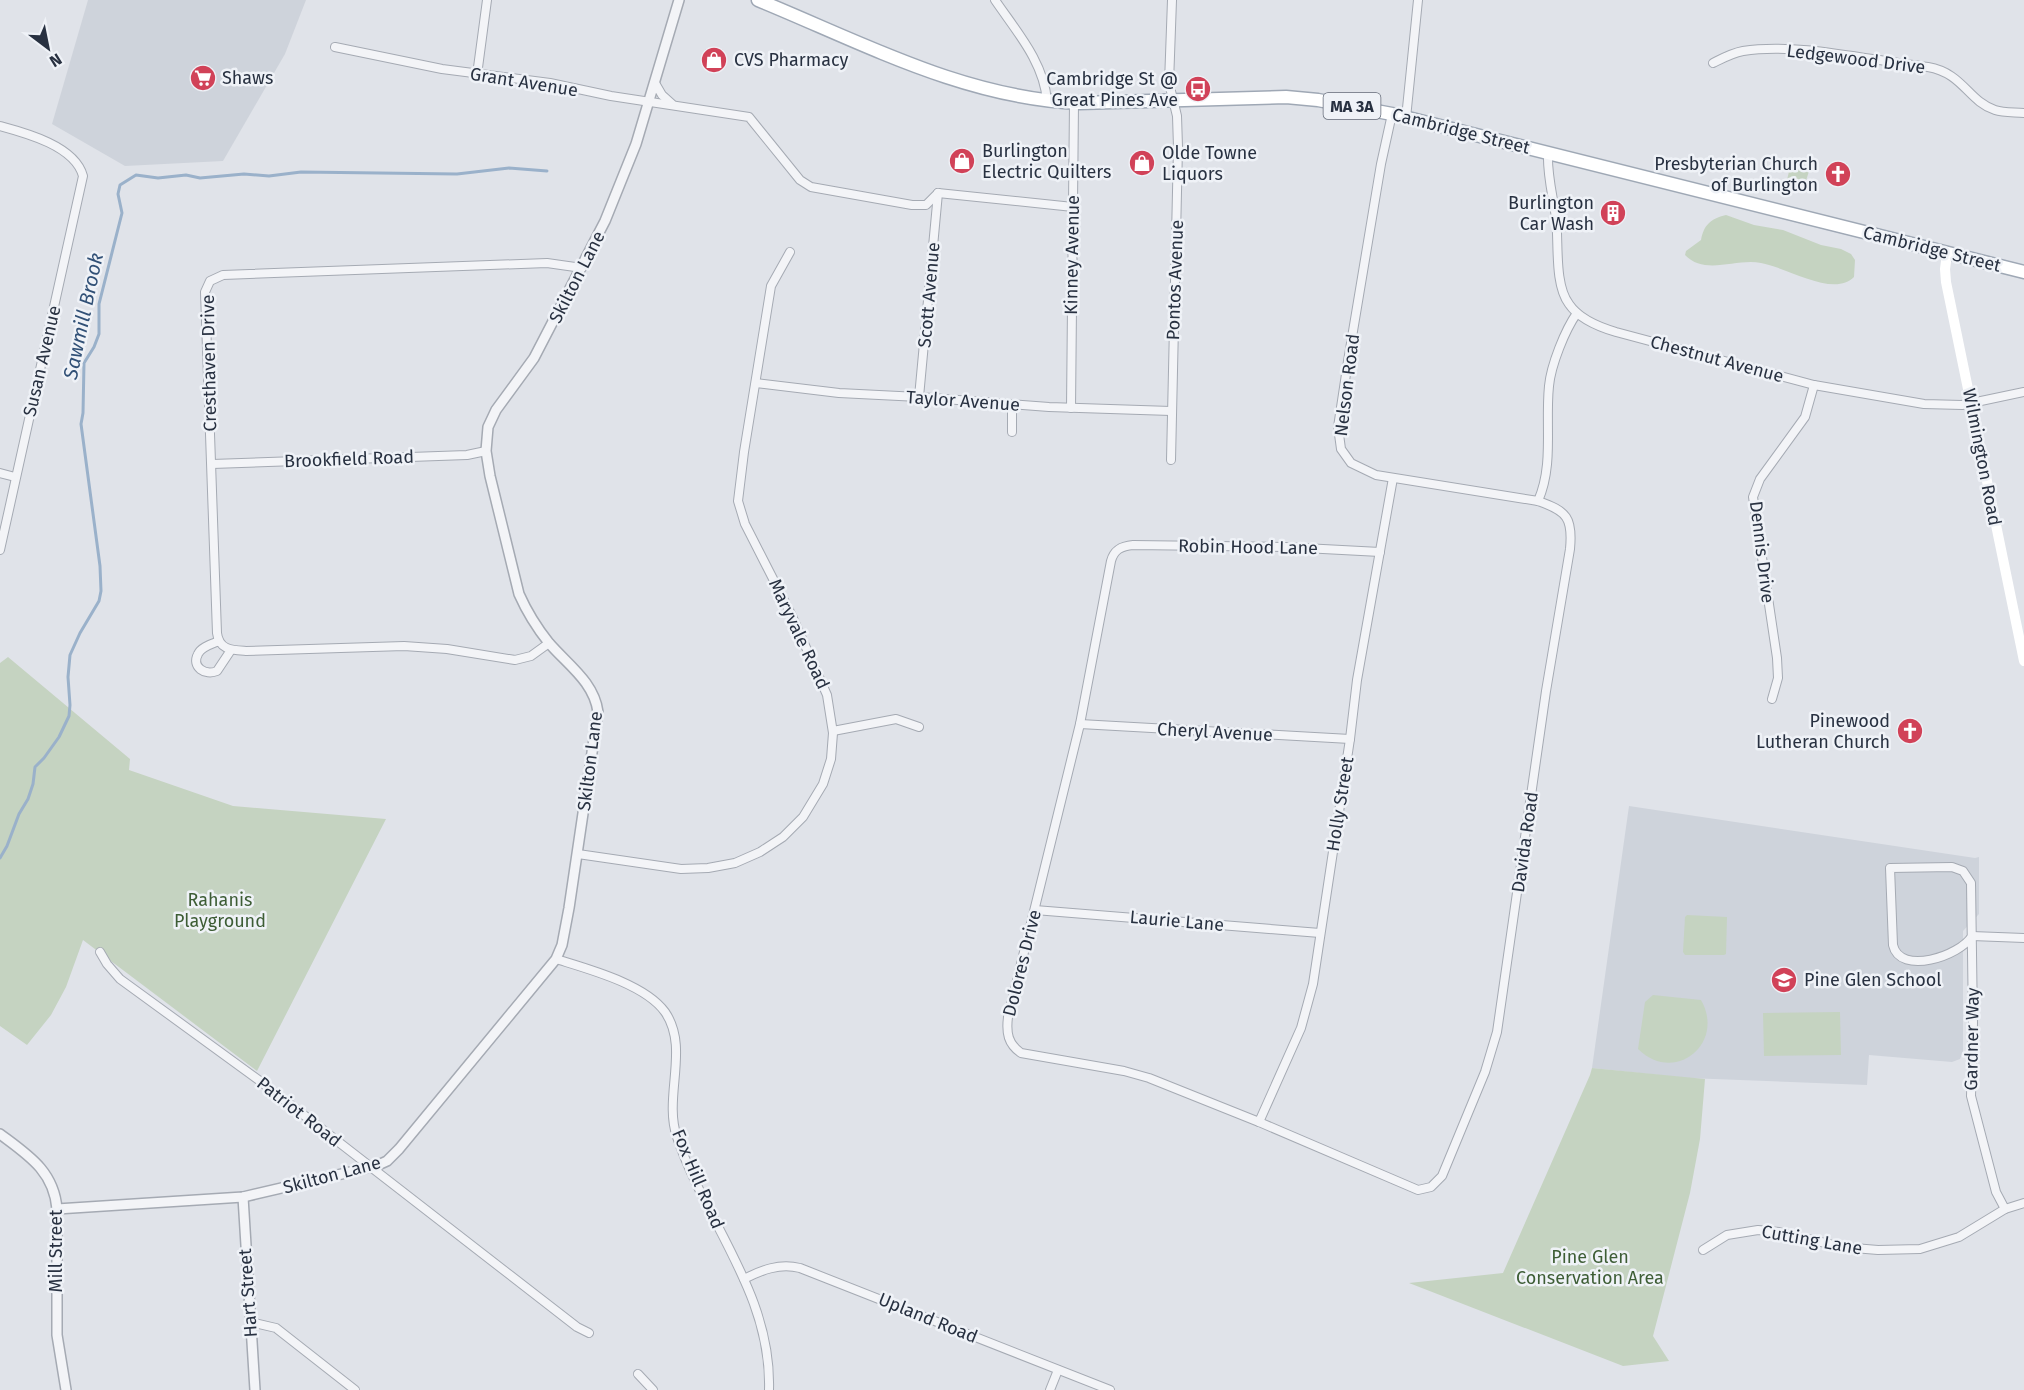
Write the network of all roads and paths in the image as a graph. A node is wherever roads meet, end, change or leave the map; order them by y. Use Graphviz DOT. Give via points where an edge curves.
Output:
graph roads {
  1 [pos="487,0"];
  2 [pos="679,0"];
  3 [pos="758,0"];
  4 [pos="995,0"];
  5 [pos="1172,0"];
  6 [pos="1418,0"];
  7 [pos="335,47"];
  8 [pos="1713,63"];
  9 [pos="477,75"];
  10 [pos="655,83"];
  11 [pos="1047,101"];
  12 [pos="1173,101"];
  13 [pos="649,102"];
  14 [pos="1074,103"];
  15 [pos="673,105"];
  16 [pos="2024,113"];
  17 [pos="1392,114"];
  18 [pos="1406,118"];
  19 [pos="0,126"];
  20 [pos="1548,153"];
  21 [pos="938,193"];
  22 [pos="1073,207"];
  23 [pos="790,252"];
  24 [pos="1947,254"];
  25 [pos="582,268"];
  26 [pos="2024,272"];
  27 [pos="1577,313"];
  28 [pos="756,383"];
  29 [pos="1814,385"];
  30 [pos="2024,392"];
  31 [pos="920,397"];
  32 [pos="1972,404"];
  33 [pos="1012,405"];
  34 [pos="1071,408"];
  35 [pos="1171,411"];
  36 [pos="1012,432"];
  37 [pos="486,451"];
  38 [pos="1171,460"];
  39 [pos="212,464"];
  40 [pos="0,473"];
  41 [pos="15,477"];
  42 [pos="1393,478"];
  43 [pos="1538,501"];
  44 [pos="1118,549"];
  45 [pos="0,550"];
  46 [pos="1380,552"];
  47 [pos="219,640"];
  48 [pos="549,643"];
  49 [pos="231,650"];
  50 [pos="2024,661"];
  51 [pos="1772,699"];
  52 [pos="1080,724"];
  53 [pos="919,727"];
  54 [pos="833,730"];
  55 [pos="1350,739"];
  56 [pos="578,854"];
  57 [pos="1035,910"];
  58 [pos="1320,933"];
  59 [pos="1972,936"];
  60 [pos="2024,938"];
  61 [pos="100,952"];
  62 [pos="556,959"];
  63 [pos="1259,1122"];
  64 [pos="0,1134"];
  65 [pos="371,1168"];
  66 [pos="1431,1187"];
  67 [pos="243,1197"];
  68 [pos="2024,1203"];
  69 [pos="57,1209"];
  70 [pos="2005,1209"];
  71 [pos="1703,1250"];
  72 [pos="744,1279"];
  73 [pos="250,1322"];
  74 [pos="589,1332"];
  75 [pos="1058,1370"];
  76 [pos="638,1374"];
  77 [pos="66,1390"];
  78 [pos="255,1390"];
  79 [pos="355,1390"];
  80 [pos="653,1390"];
  81 [pos="769,1390"];
  82 [pos="1050,1390"];
  83 [pos="1110,1390"];
  1 -- 9 [label="street"];
  2 -- 10 [label="street, Skilton Lane"];
  3 -- 11 [label="main road, Cambridge Street / MA 3A" via="954,80"];
  4 -- 11 [label="street" via="1034,59"];
  5 -- 12 [label="street, Pontos Avenue" via="1169,80"];
  6 -- 18 [label="street"];
  7 -- 9 [label="street, Grant Avenue"];
  8 -- 16 [label="street, Ledgewood Drive" via="1742,51 1776,49 1928,67 1950,74 1989,107"];
  9 -- 13 [label="street, Grant Avenue" via="550,83"];
  10 -- 13 [label="street, Skilton Lane"];
  10 -- 15 [label="street"];
  11 -- 14 [label="main road, Cambridge Street / MA 3A"];
  12 -- 14 [label="main road, Cambridge Street / MA 3A"];
  12 -- 17 [label="main road, Cambridge Street / MA 3A" via="1302,98"];
  12 -- 35 [label="street, Pontos Avenue" via="1178,147"];
  13 -- 15 [label="street, Grant Avenue"];
  13 -- 25 [label="street, Skilton Lane" via="618,191"];
  14 -- 22 [label="street, Kinney Avenue"];
  15 -- 21 [label="street, Grant Avenue" via="749,117 800,180 811,187 912,205 926,205"];
  17 -- 18 [label="main road, Cambridge Street / MA 3A"];
  17 -- 42 [label="street, Nelson Road" via="1338,432 1341,449 1351,463"];
  18 -- 20 [label="main road, Cambridge Street / MA 3A"];
  19 -- 41 [label="street, Susan Avenue" via="53,145 82,172"];
  20 -- 24 [label="main road, Cambridge Street / MA 3A"];
  20 -- 27 [label="street" via="1561,284 1567,302"];
  21 -- 22 [label="street"];
  21 -- 31 [label="street, Scott Avenue"];
  22 -- 34 [label="street, Kinney Avenue"];
  23 -- 28 [label="street, Maryvale Road" via="771,286"];
  24 -- 26 [label="main road, Cambridge Street / MA 3A"];
  24 -- 32 [label="main road, Wilmington Road" via="1946,282"];
  25 -- 37 [label="street, Skilton Lane" via="534,358 494,413"];
  25 -- 39 [label="street, Cresthaven Drive" via="547,263 216,277 205,292"];
  27 -- 29 [label="street, Chestnut Avenue" via="1608,330"];
  27 -- 43 [label="street" via="1552,372 1546,468"];
  28 -- 31 [label="street, Taylor Avenue" via="826,393"];
  28 -- 54 [label="street, Maryvale Road" via="738,501 823,683"];
  29 -- 32 [label="street, Chestnut Avenue" via="1936,406"];
  29 -- 51 [label="street, Dennis Drive" via="1805,417 1760,479 1753,497 1777,658 1778,679"];
  30 -- 32 [label="street, Chestnut Avenue"];
  31 -- 33 [label="street, Taylor Avenue"];
  32 -- 50 [label="main road, Wilmington Road"];
  33 -- 34 [label="street, Taylor Avenue"];
  33 -- 36 [label="street"];
  34 -- 35 [label="street, Taylor Avenue"];
  35 -- 38 [label="street, Pontos Avenue"];
  37 -- 39 [label="street, Brookfield Road" via="467,455"];
  37 -- 48 [label="street, Skilton Lane" via="516,585 527,612"];
  39 -- 47 [label="street, Cresthaven Drive"];
  40 -- 41 [label="street"];
  41 -- 45 [label="street, Susan Avenue"];
  42 -- 43 [label="street, Nelson Road"];
  42 -- 46 [label="street, Holly Street"];
  43 -- 66 [label="street, Davida Road" via="1562,513 1570,525 1571,536 1504,993 1481,1083 1453,1154 1442,1176"];
  44 -- 46 [label="street, Robin Hood Lane" via="1133,545"];
  44 -- 52 [label="street, Dolores Drive" via="1111,561"];
  46 -- 55 [label="street, Holly Street"];
  47 -- 49 [label="street"];
  47 -- 49 [label="street" via="198,652 196,662 202,671 217,672"];
  48 -- 49 [label="street" via="531,656 515,660 404,646"];
  48 -- 56 [label="street, Skilton Lane" via="589,686 598,707"];
  52 -- 55 [label="street, Cheryl Avenue"];
  52 -- 57 [label="street, Dolores Drive"];
  53 -- 54 [label="street" via="896,719"];
  54 -- 56 [label="street, Maryvale Road" via="827,771 811,806 788,832 760,852 728,865 694,869"];
  55 -- 58 [label="street, Holly Street"];
  56 -- 62 [label="street, Skilton Lane" via="562,945"];
  57 -- 58 [label="street, Laurie Lane"];
  57 -- 63 [label="street, Dolores Drive" via="1007,1025 1013,1048 1026,1055 1136,1074"];
  58 -- 63 [label="street, Holly Street" via="1313,984 1301,1028"];
  59 -- 59 [label="street" via="1972,886 1963,871 1949,867 1890,868 1893,945 1900,958 1941,957 1960,948"];
  59 -- 60 [label="street"];
  59 -- 70 [label="street, Gardner Way" via="1972,1101 1996,1192"];
  61 -- 65 [label="street, Patriot Road" via="120,979"];
  62 -- 65 [label="street, Skilton Lane" via="399,1149 387,1161"];
  62 -- 72 [label="street, Fox Hill Road" via="625,984 660,1006 668,1017 675,1047 672,1102 676,1134"];
  63 -- 66 [label="street, Dolores Drive" via="1418,1190"];
  64 -- 69 [label="street, Mill Street" via="48,1177"];
  65 -- 67 [label="street, Skilton Lane"];
  65 -- 74 [label="street, Patriot Road" via="577,1327"];
  67 -- 69 [label="street, Skilton Lane"];
  67 -- 73 [label="street, Hart Street"];
  68 -- 70 [label="street, Cutting Lane"];
  69 -- 77 [label="street, Mill Street" via="57,1335"];
  70 -- 71 [label="street, Cutting Lane" via="1959,1238 1920,1249 1859,1250 1758,1230 1728,1234"];
  72 -- 75 [label="street, Upland Road" via="782,1266 800,1268"];
  72 -- 81 [label="street, Fox Hill Road" via="765,1333"];
  73 -- 78 [label="street, Hart Street"];
  73 -- 79 [label="street" via="276,1328"];
  75 -- 82 [label="street"];
  75 -- 83 [label="street, Upland Road"];
  76 -- 80 [label="street"];
}
